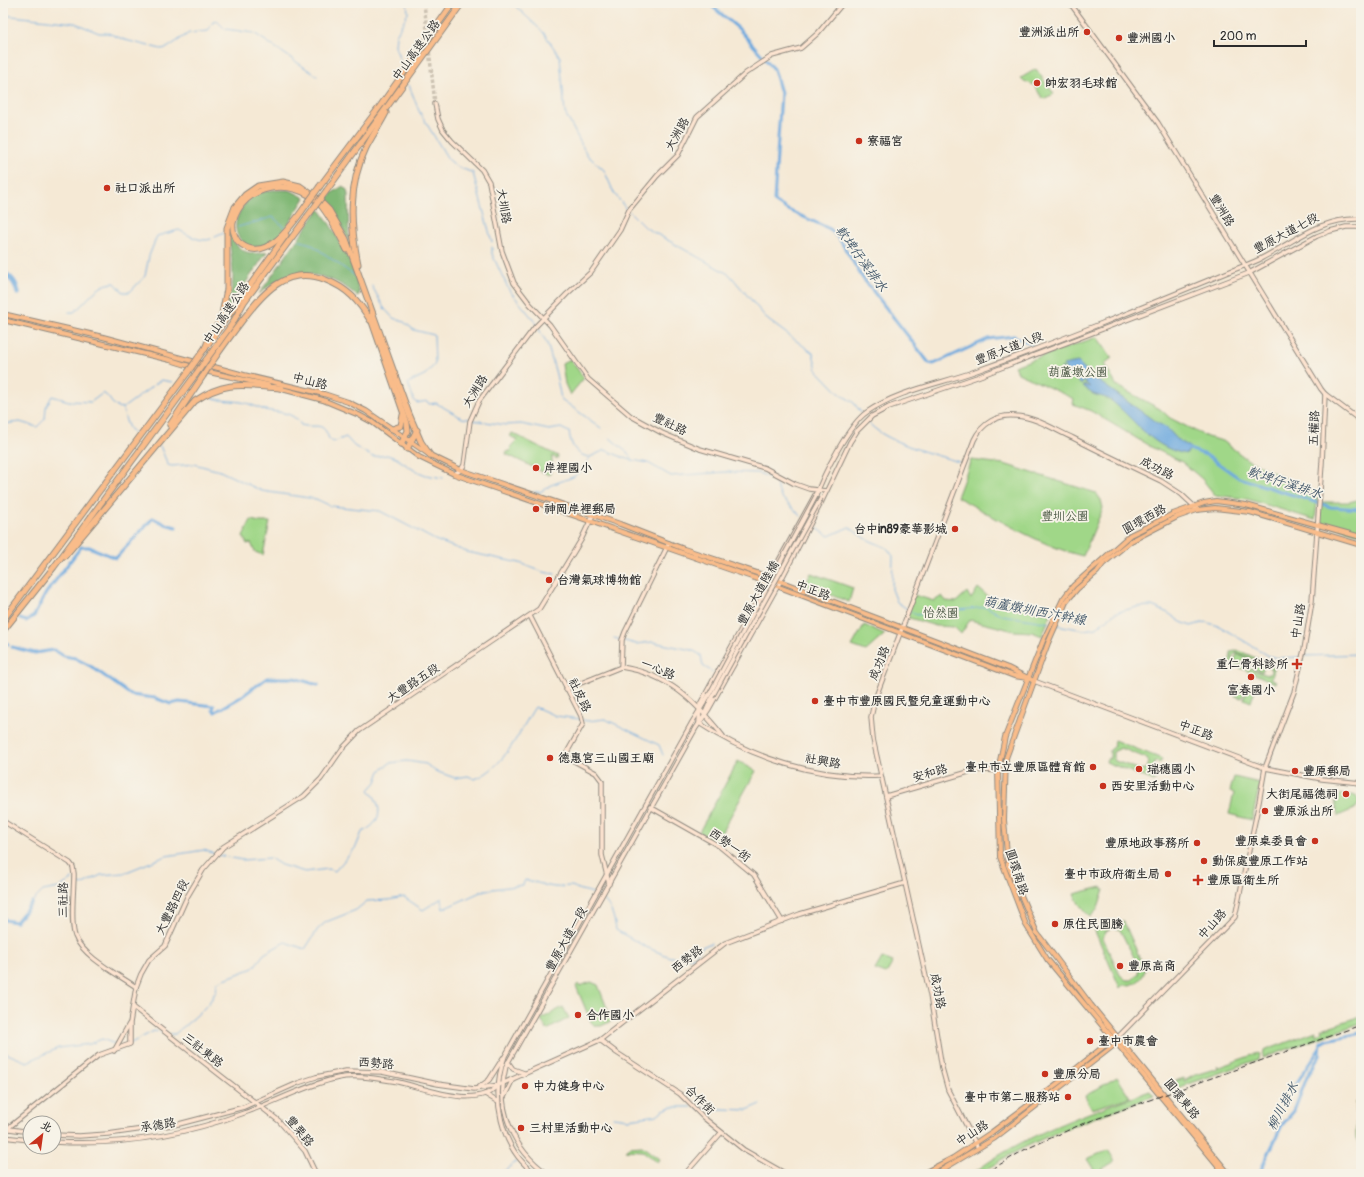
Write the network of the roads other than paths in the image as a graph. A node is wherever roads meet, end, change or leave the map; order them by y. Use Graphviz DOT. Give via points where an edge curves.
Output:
graph roads {
  1 [pos="453,3"];
  2 [pos="462,3"];
  3 [pos="843,3"];
  4 [pos="1070,3"];
  5 [pos="394,98"];
  6 [pos="436,104"];
  7 [pos="310,201"];
  8 [pos="1361,219"];
  9 [pos="1361,227"];
  10 [pos="1244,266"];
  11 [pos="1249,273"];
  12 [pos="360,276"];
  13 [pos="3,314"];
  14 [pos="544,318"];
  15 [pos="3,320"];
  16 [pos="377,334"];
  17 [pos="205,349"];
  18 [pos="282,388"];
  19 [pos="1325,394"];
  20 [pos="404,414"];
  21 [pos="1361,421"];
  22 [pos="392,428"];
  23 [pos="417,430"];
  24 [pos="405,439"];
  25 [pos="411,443"];
  26 [pos="402,444"];
  27 [pos="155,447"];
  28 [pos="407,448"];
  29 [pos="430,455"];
  30 [pos="1322,463"];
  31 [pos="461,470"];
  32 [pos="454,474"];
  33 [pos="818,491"];
  34 [pos="826,491"];
  35 [pos="816,496"];
  36 [pos="821,498"];
  37 [pos="1194,506"];
  38 [pos="1197,510"];
  39 [pos="593,515"];
  40 [pos="589,522"];
  41 [pos="1317,523"];
  42 [pos="1316,532"];
  43 [pos="1361,536"];
  44 [pos="669,544"];
  45 [pos="1361,545"];
  46 [pos="666,549"];
  47 [pos="54,567"];
  48 [pos="769,577"];
  49 [pos="766,582"];
  50 [pos="780,582"];
  51 [pos="776,587"];
  52 [pos="530,616"];
  53 [pos="3,620"];
  54 [pos="904,627"];
  55 [pos="3,631"];
  56 [pos="901,634"];
  57 [pos="621,667"];
  58 [pos="1028,678"];
  59 [pos="1034,681"];
  60 [pos="566,688"];
  61 [pos="711,696"];
  62 [pos="699,710"];
  63 [pos="705,714"];
  64 [pos="699,723"];
  65 [pos="726,739"];
  66 [pos="1265,768"];
  67 [pos="998,770"];
  68 [pos="1005,771"];
  69 [pos="880,776"];
  70 [pos="1361,783"];
  71 [pos="886,796"];
  72 [pos="646,805"];
  73 [pos="651,808"];
  74 [pos="3,821"];
  75 [pos="223,847"];
  76 [pos="606,875"];
  77 [pos="905,883"];
  78 [pos="608,884"];
  79 [pos="782,921"];
  80 [pos="136,987"];
  81 [pos="133,1007"];
  82 [pos="130,1023"];
  83 [pos="1118,1037"];
  84 [pos="1113,1038"];
  85 [pos="600,1040"];
  86 [pos="1117,1043"];
  87 [pos="114,1051"];
  88 [pos="505,1056"];
  89 [pos="508,1062"];
  90 [pos="524,1074"];
  91 [pos="514,1079"];
  92 [pos="501,1084"];
  93 [pos="474,1089"];
  94 [pos="485,1094"];
  95 [pos="504,1098"];
  96 [pos="256,1102"];
  97 [pos="498,1102"];
  98 [pos="262,1107"];
  99 [pos="5,1128"];
  100 [pos="22,1131"];
  101 [pos="3,1132"];
  102 [pos="721,1133"];
  103 [pos="62,1135"];
  104 [pos="3,1137"];
  105 [pos="22,1139"];
  106 [pos="62,1142"];
  107 [pos="975,1143"];
  108 [pos="978,1148"];
  109 [pos="316,1174"];
  110 [pos="536,1174"];
  111 [pos="548,1174"];
  112 [pos="685,1174"];
  113 [pos="786,1174"];
  114 [pos="922,1174"];
  115 [pos="935,1174"];
  116 [pos="1224,1174"];
  117 [pos="1229,1174"];
  1 -- 7 [label="highway, 中山高速公路, bridge"];
  2 -- 5 [label="highway, 中山高速公路"];
  3 -- 14 [label="street, 大洲路" via="818,33 801,48 772,56 746,73 697,117 678,155 629,211 620,230 591,272"];
  4 -- 10 [label="street, 豐洲路" via="1158,123"];
  5 -- 12 [label="highway" via="366,148 357,171 352,197 352,221"];
  5 -- 47 [label="highway, 中山高速公路, bridge"];
  6 -- 14 [label="street, 大圳路" via="443,130 482,170 490,182 502,252 510,275 519,291"];
  7 -- 16 [label="highway" via="278,240 264,248 249,249 238,242 235,236 233,224 237,213 256,192 287,187 306,194 318,203 340,235"];
  7 -- 17 [label="highway, 中山高速公路"];
  8 -- 10 [label="street, 豐原大道七段" via="1348,219 1318,226"];
  9 -- 11 [label="street, 豐原大道七段" via="1346,227 1317,236"];
  10 -- 11 [label="street, 豐洲路"];
  10 -- 33 [label="street, 豐原大道八段" via="1131,312 882,404 865,414 846,436"];
  11 -- 19 [label="street, 豐洲路"];
  11 -- 34 [label="street, 豐原大道八段" via="889,407 872,416 857,430"];
  12 -- 17 [label="highway" via="338,223 317,198 300,186 283,182 258,186 240,200 230,218 227,235 227,289 220,318"];
  12 -- 23 [label="highway"];
  13 -- 22 [label="main road, 中山路" via="324,394 366,411"];
  14 -- 31 [label="street, 大洲路" via="474,409 470,419 465,461"];
  14 -- 33 [label="street, 豐社路" via="588,379 630,416 700,449 754,463 795,484"];
  15 -- 18 [label="main road, 中山路"];
  16 -- 20 [label="highway"];
  16 -- 27 [label="highway, bridge" via="359,302 345,289 323,278 299,276 281,281 263,294 202,376"];
  17 -- 53 [label="highway, 中山高速公路, bridge"];
  18 -- 26 [label="main road, 中山路" via="347,409 372,422"];
  18 -- 27 [label="highway" via="241,384 213,390 189,407"];
  19 -- 21 [label="street, 豐洲路"];
  19 -- 30 [label="street, 五權路"];
  20 -- 22 [label="highway" via="401,426"];
  20 -- 24 [label="highway" via="408,431"];
  22 -- 24 [label="main road, 中山路"];
  23 -- 25 [label="highway"];
  23 -- 29 [label="highway"];
  24 -- 25 [label="main road, 中山路"];
  24 -- 26 [label="highway"];
  25 -- 28 [label="highway"];
  25 -- 29 [label="main road, 中山路"];
  26 -- 28 [label="main road, 中山路"];
  27 -- 47 [label="highway"];
  28 -- 32 [label="main road, 中山路" via="431,464"];
  29 -- 31 [label="main road, 中山路"];
  30 -- 41 [label="street, 中山路"];
  31 -- 32 [label="street"];
  31 -- 39 [label="main road, 中山路"];
  32 -- 40 [label="main road, 中山路"];
  33 -- 34 [label="street, 豐社路"];
  33 -- 35 [label="street, 豐原大道八段"];
  33 -- 48 [label="street, 豐原大道八段" via="811,499"];
  34 -- 36 [label="street, 豐原大道八段"];
  34 -- 50 [label="street, 豐原大道八段"];
  35 -- 61 [label="street, 豐原大道陸橋, bridge"];
  36 -- 61 [label="street, 豐原大道陸橋, bridge"];
  37 -- 38 [label="street, 成功路"];
  37 -- 41 [label="main road, 圓環西路" via="1216,501 1232,502"];
  37 -- 54 [label="street, 成功路" via="1161,481 1035,420 1016,416 996,418 983,427 974,440"];
  37 -- 58 [label="main road, 圓環西路" via="1130,535 1073,586 1060,606"];
  38 -- 42 [label="main road, 圓環西路" via="1233,508"];
  38 -- 59 [label="main road, 圓環西路" via="1177,517 1131,541 1077,589 1059,616"];
  39 -- 40 [label="street, 大豐路五段"];
  39 -- 44 [label="main road, 中正路"];
  40 -- 46 [label="main road, 中正路"];
  40 -- 52 [label="street, 大豐路五段" via="546,598 539,609"];
  41 -- 42 [label="street, 中山路"];
  41 -- 43 [label="main road, 圓環西路"];
  42 -- 45 [label="main road, 圓環西路"];
  42 -- 66 [label="street, 中山路" via="1312,601 1302,656 1294,692"];
  44 -- 46 [label="street"];
  44 -- 48 [label="main road, 中正路"];
  46 -- 49 [label="main road, 中正路"];
  46 -- 57 [label="street" via="622,640"];
  47 -- 55 [label="highway, 中山高速公路"];
  48 -- 49 [label="street, 豐原大道一段"];
  48 -- 50 [label="main road, 中正路"];
  49 -- 51 [label="main road, 中正路"];
  49 -- 62 [label="street, 豐原大道一段"];
  50 -- 51 [label="street, 豐原大道一段"];
  50 -- 54 [label="main road, 中正路"];
  51 -- 56 [label="main road, 中正路"];
  51 -- 63 [label="street, 豐原大道一段"];
  52 -- 60 [label="street, 社皮路"];
  52 -- 75 [label="street, 大豐路五段" via="359,731 304,796"];
  54 -- 56 [label="street, 成功路"];
  54 -- 58 [label="main road, 中正路"];
  56 -- 58 [label="main road, 中正路" via="1014,676"];
  56 -- 69 [label="street, 成功路" via="875,699 871,717 871,731"];
  57 -- 60 [label="street"];
  57 -- 62 [label="street, 一心路" via="662,680 678,689"];
  58 -- 59 [label="main road, 中正路"];
  58 -- 67 [label="main road, 圓環南路" via="1005,737"];
  59 -- 66 [label="street, 中正路"];
  59 -- 68 [label="main road, 圓環南路" via="1012,740"];
  60 -- 76 [label="street, 社皮路" via="583,724 565,756 596,773 602,781 602,855"];
  61 -- 62 [label="street, 豐原大道一段"];
  61 -- 63 [label="street, 豐原大道一段"];
  62 -- 63 [label="street, 一心路"];
  62 -- 64 [label="street"];
  62 -- 72 [label="street, 豐原大道一段"];
  63 -- 64 [label="street, 豐原大道一段"];
  63 -- 65 [label="street, 一心路"];
  64 -- 65 [label="street"];
  64 -- 73 [label="street, 豐原大道一段"];
  65 -- 69 [label="street, 社興路" via="765,756 822,772"];
  66 -- 70 [label="street, 中正路" via="1322,779"];
  66 -- 83 [label="street, 中山路" via="1235,917"];
  67 -- 68 [label="street, 安和路"];
  67 -- 71 [label="street, 安和路" via="972,771"];
  67 -- 84 [label="main road, 圓環南路" via="1000,857 1026,925 1048,958"];
  68 -- 83 [label="main road, 圓環南路" via="1004,820 1008,865 1031,923 1053,956"];
  69 -- 71 [label="street, 成功路"];
  71 -- 77 [label="street, 成功路"];
  72 -- 73 [label="street, 西勢一街"];
  72 -- 76 [label="street, 豐原大道一段"];
  73 -- 78 [label="street, 豐原大道一段"];
  73 -- 79 [label="street, 西勢一街" via="719,846 754,875"];
  74 -- 80 [label="street, 三社路" via="70,863 73,867 74,880 73,929 78,944"];
  75 -- 80 [label="street, 大豐路四段" via="194,883 169,938 145,966"];
  76 -- 78 [label="street, 社皮路"];
  76 -- 88 [label="street, 豐原大道一段"];
  77 -- 79 [label="street, 西勢路"];
  77 -- 107 [label="street, 成功路" via="930,995 942,1068 948,1090"];
  78 -- 89 [label="street, 豐原大道一段"];
  79 -- 85 [label="street, 西勢路" via="720,946"];
  80 -- 81 [label="street, 大豐路四段"];
  81 -- 82 [label="street, 大豐路四段"];
  81 -- 96 [label="street, 三社東路"];
  82 -- 87 [label="street, 大豐路四段"];
  82 -- 87 [label="street, 大豐路四段" via="130,1044"];
  83 -- 84 [label="main road, 中山路"];
  83 -- 86 [label="main road"];
  83 -- 117 [label="main road, 圓環東路"];
  84 -- 86 [label="main road, 圓環南路"];
  84 -- 107 [label="main road, 中山路" via="1046,1092"];
  85 -- 90 [label="street, 西勢路"];
  85 -- 102 [label="street, 合作街" via="680,1094"];
  86 -- 108 [label="main road, 中山路" via="1049,1098"];
  86 -- 116 [label="main road, 圓環東路"];
  87 -- 99 [label="street, 大豐路四段" via="99,1055"];
  88 -- 92 [label="street, 豐原大道一段" via="499,1074"];
  88 -- 93 [label="street" via="485,1085"];
  89 -- 90 [label="street" via="513,1069"];
  89 -- 92 [label="street, 豐原大道一段"];
  90 -- 91 [label="street, 西勢路"];
  91 -- 92 [label="street, 西勢路"];
  91 -- 95 [label="street"];
  92 -- 93 [label="street, 西勢路"];
  92 -- 94 [label="street, 西勢路"];
  92 -- 95 [label="street, 豐原大道一段"];
  92 -- 97 [label="street, 豐原大道一段"];
  93 -- 96 [label="street, 西勢路" via="382,1072 346,1071 298,1083"];
  94 -- 97 [label="street"];
  94 -- 98 [label="street, 西勢路" via="446,1095 399,1082 355,1076 312,1086"];
  95 -- 111 [label="street, 豐原大道一段" via="506,1116 515,1139 529,1160"];
  96 -- 98 [label="street, 三社東路"];
  96 -- 103 [label="street, 承德路" via="198,1120 163,1127 108,1134"];
  97 -- 110 [label="street, 豐原大道一段" via="512,1148 524,1164"];
  98 -- 106 [label="street, 承德路" via="204,1126 156,1136 82,1143"];
  98 -- 109 [label="street, 豐栗路" via="279,1121 301,1146"];
  99 -- 100 [label="street"];
  99 -- 101 [label="street, 大豐路四段"];
  102 -- 112 [label="street"];
  102 -- 113 [label="street, 合作街" via="744,1150"];
  104 -- 105 [label="street"];
  107 -- 108 [label="street, 成功路"];
  107 -- 114 [label="main road, 中山路"];
  108 -- 115 [label="main road, 中山路"];
}
